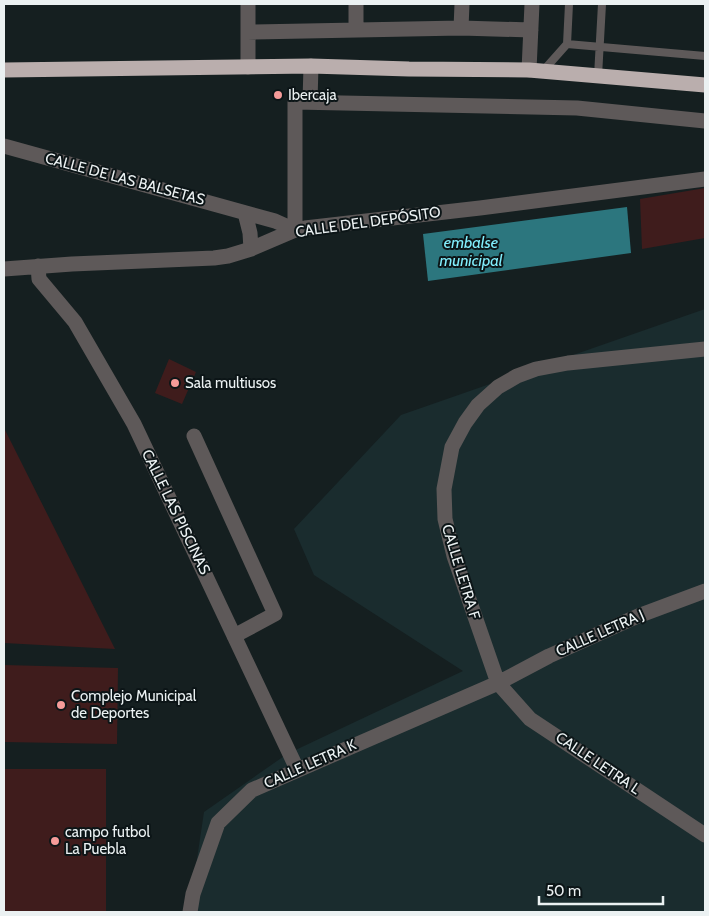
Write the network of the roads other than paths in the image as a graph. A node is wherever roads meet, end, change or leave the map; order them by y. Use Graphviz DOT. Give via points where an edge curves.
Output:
graph roads {
  1 [pos="248,4"];
  2 [pos="356,4"];
  3 [pos="462,4"];
  4 [pos="532,4"];
  5 [pos="569,4"];
  6 [pos="602,4"];
  7 [pos="461,28"];
  8 [pos="356,29"];
  9 [pos="531,30"];
  10 [pos="248,32"];
  11 [pos="567,44"];
  12 [pos="599,47"];
  13 [pos="705,56"];
  14 [pos="311,66"];
  15 [pos="248,67"];
  16 [pos="4,70"];
  17 [pos="536,70"];
  18 [pos="598,76"];
  19 [pos="705,85"];
  20 [pos="310,101"];
  21 [pos="705,121"];
  22 [pos="4,146"];
  23 [pos="705,179"];
  24 [pos="245,212"];
  25 [pos="295,230"];
  26 [pos="251,249"];
  27 [pos="38,266"];
  28 [pos="4,270"];
  29 [pos="705,349"];
  30 [pos="194,436"];
  31 [pos="705,591"];
  32 [pos="234,636"];
  33 [pos="498,683"];
  34 [pos="297,769"];
  35 [pos="705,835"];
  36 [pos="190,912"];
  1 -- 10 [label="street"];
  2 -- 8 [label="street"];
  3 -- 7 [label="street"];
  4 -- 9 [label="street"];
  5 -- 11 [label="lane"];
  6 -- 12 [label="lane"];
  7 -- 8 [label="street"];
  7 -- 9 [label="street"];
  8 -- 10 [label="street"];
  9 -- 17 [label="street"];
  10 -- 15 [label="street"];
  11 -- 12 [label="lane"];
  11 -- 17 [label="lane"];
  12 -- 13 [label="lane"];
  12 -- 18 [label="lane"];
  14 -- 15 [label="highway"];
  14 -- 17 [label="highway"];
  14 -- 20 [label="street"];
  15 -- 16 [label="highway"];
  17 -- 18 [label="highway"];
  18 -- 19 [label="highway"];
  20 -- 21 [label="street" via="577,108"];
  20 -- 25 [label="street" via="295,102"];
  22 -- 24 [label="street, CALLE DE LAS BALSETAS"];
  23 -- 25 [label="street, CALLE DEL DEPÓSITO"];
  24 -- 25 [label="street, CALLE DE LAS BALSETAS"];
  24 -- 26 [label="street"];
  25 -- 26 [label="street, CALLE DEL DEPÓSITO"];
  26 -- 27 [label="street, CALLE DEL DEPÓSITO" via="197,260"];
  27 -- 28 [label="street, CALLE DEL DEPÓSITO"];
  27 -- 32 [label="street, CALLE LAS PISCINAS" via="39,279 75,322 134,424"];
  29 -- 33 [label="street, CALLE LETRA F" via="536,369 498,387 478,405 465,423 452,447 449,461 444,489 445,519 454,556"];
  30 -- 32 [label="street" via="275,614"];
  31 -- 33 [label="street, CALLE LETRA J" via="638,616"];
  32 -- 34 [label="street, CALLE LAS PISCINAS"];
  33 -- 34 [label="street, CALLE LETRA K"];
  33 -- 35 [label="street, CALLE LETRA L" via="530,718"];
  34 -- 36 [label="street, CALLE LETRA K" via="252,790 218,823"];
}
